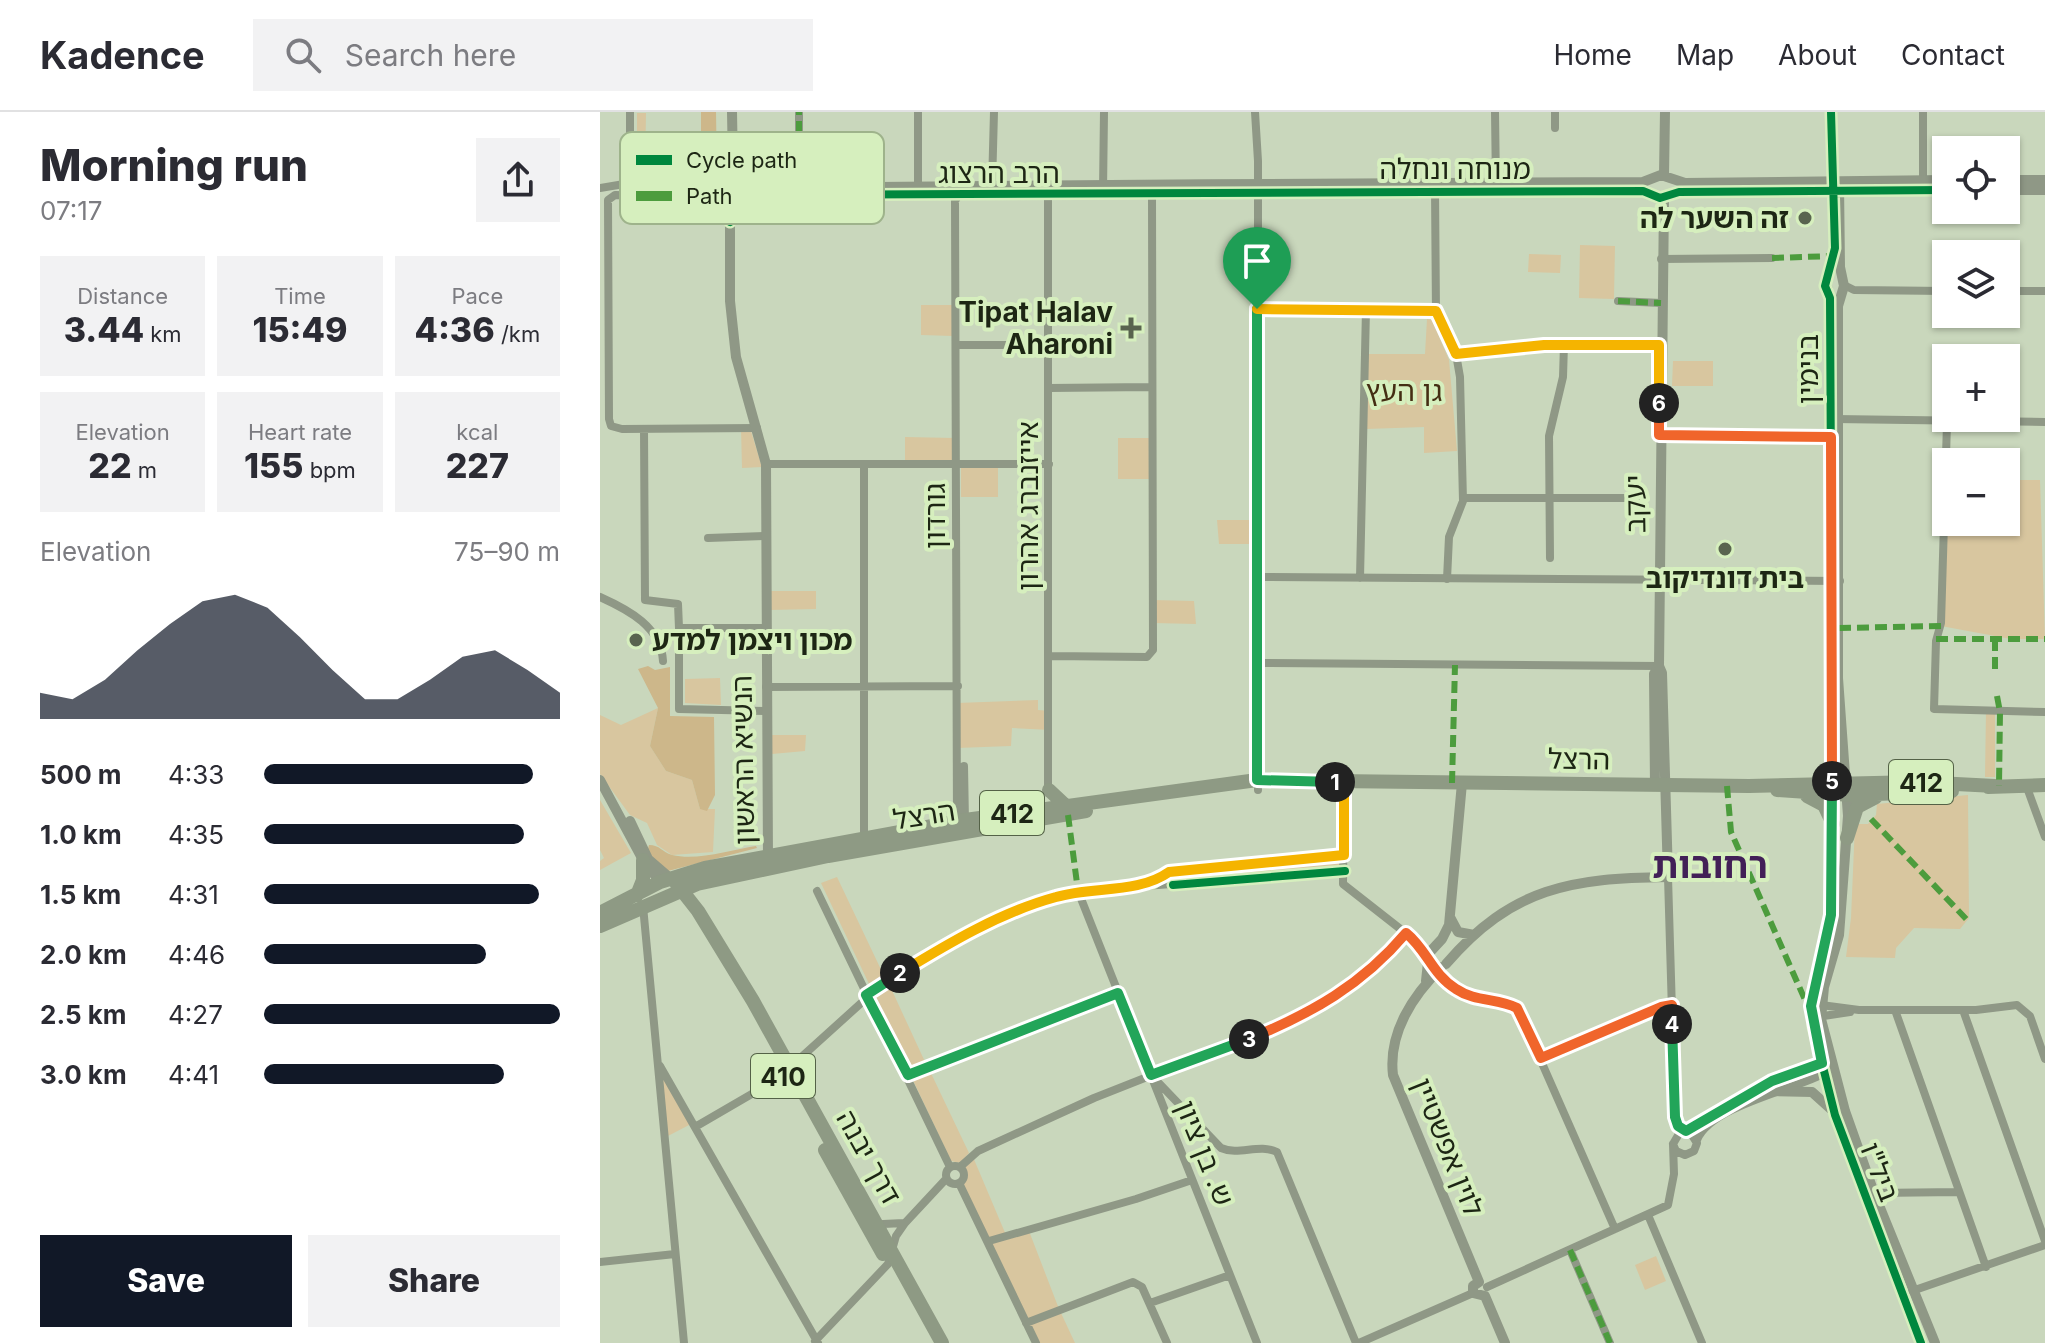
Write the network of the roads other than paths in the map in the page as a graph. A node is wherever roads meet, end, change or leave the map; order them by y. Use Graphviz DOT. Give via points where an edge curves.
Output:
graph roads {
  1 [pos="732,112"];
  2 [pos="918,112"];
  3 [pos="994,112"];
  4 [pos="1104,112"];
  5 [pos="1258,112"];
  6 [pos="1495,112"];
  7 [pos="1555,112"];
  8 [pos="1665,112"];
  9 [pos="1831,112"];
  10 [pos="1923,112"];
  11 [pos="1555,128"];
  12 [pos="732,132"];
  13 [pos="1662,177"];
  14 [pos="1923,180"];
  15 [pos="1932,180"];
  16 [pos="2020,180"];
  17 [pos="2045,180"];
  18 [pos="1434,186"];
  19 [pos="1496,186"];
  20 [pos="967,187"];
  21 [pos="1260,187"];
  22 [pos="1836,187"];
  23 [pos="600,188"];
  24 [pos="620,188"];
  25 [pos="884,190"];
  26 [pos="989,190"];
  27 [pos="1103,190"];
  28 [pos="1932,190"];
  29 [pos="2020,190"];
  30 [pos="2045,190"];
  31 [pos="919,191"];
  32 [pos="1048,191"];
  33 [pos="1150,191"];
  34 [pos="884,192"];
  35 [pos="620,195"];
  36 [pos="955,195"];
  37 [pos="1662,195"];
  38 [pos="730,224"];
  39 [pos="1772,258"];
  40 [pos="1661,259"];
  41 [pos="1828,278"];
  42 [pos="1843,285"];
  43 [pos="1828,291"];
  44 [pos="1932,291"];
  45 [pos="2020,291"];
  46 [pos="2045,291"];
  47 [pos="1618,301"];
  48 [pos="1661,303"];
  49 [pos="1257,309"];
  50 [pos="1366,309"];
  51 [pos="1436,311"];
  52 [pos="1564,344"];
  53 [pos="957,345"];
  54 [pos="1049,345"];
  55 [pos="1659,345"];
  56 [pos="1456,354"];
  57 [pos="1151,387"];
  58 [pos="1049,388"];
  59 [pos="1835,419"];
  60 [pos="1932,422"];
  61 [pos="2020,422"];
  62 [pos="2045,422"];
  63 [pos="757,428"];
  64 [pos="644,429"];
  65 [pos="1947,432"];
  66 [pos="1659,435"];
  67 [pos="1831,437"];
  68 [pos="1840,447"];
  69 [pos="766,464"];
  70 [pos="864,464"];
  71 [pos="1049,464"];
  72 [pos="957,465"];
  73 [pos="1463,498"];
  74 [pos="1548,498"];
  75 [pos="1641,498"];
  76 [pos="766,536"];
  77 [pos="708,538"];
  78 [pos="1550,558"];
  79 [pos="1257,577"];
  80 [pos="1360,578"];
  81 [pos="1447,579"];
  82 [pos="1660,581"];
  83 [pos="1836,581"];
  84 [pos="600,597"];
  85 [pos="679,628"];
  86 [pos="766,628"];
  87 [pos="1050,656"];
  88 [pos="663,661"];
  89 [pos="1256,663"];
  90 [pos="1659,666"];
  91 [pos="958,686"];
  92 [pos="766,687"];
  93 [pos="865,687"];
  94 [pos="767,711"];
  95 [pos="2045,712"];
  96 [pos="600,780"];
  97 [pos="1344,782"];
  98 [pos="1462,783"];
  99 [pos="1257,785"];
  100 [pos="2026,785"];
  101 [pos="2045,785"];
  102 [pos="1659,786"];
  103 [pos="1749,786"];
  104 [pos="1995,786"];
  105 [pos="1840,789"];
  106 [pos="1049,790"];
  107 [pos="1803,794"];
  108 [pos="1893,794"];
  109 [pos="1065,805"];
  110 [pos="1047,808"];
  111 [pos="618,809"];
  112 [pos="1037,822"];
  113 [pos="1833,824"];
  114 [pos="961,828"];
  115 [pos="2045,837"];
  116 [pos="1847,838"];
  117 [pos="864,840"];
  118 [pos="1344,855"];
  119 [pos="643,860"];
  120 [pos="767,863"];
  121 [pos="1345,871"];
  122 [pos="1668,877"];
  123 [pos="1153,883"];
  124 [pos="697,884"];
  125 [pos="671,885"];
  126 [pos="817,891"];
  127 [pos="1078,891"];
  128 [pos="640,900"];
  129 [pos="698,911"];
  130 [pos="600,913"];
  131 [pos="1450,915"];
  132 [pos="600,926"];
  133 [pos="1406,933"];
  134 [pos="1474,935"];
  135 [pos="1417,942"];
  136 [pos="1436,945"];
  137 [pos="1435,965"];
  138 [pos="1118,993"];
  139 [pos="866,995"];
  140 [pos="1672,1005"];
  141 [pos="1821,1005"];
  142 [pos="1859,1010"];
  143 [pos="1895,1010"];
  144 [pos="1963,1010"];
  145 [pos="1816,1016"];
  146 [pos="1541,1058"];
  147 [pos="2045,1059"];
  148 [pos="658,1062"];
  149 [pos="1826,1068"];
  150 [pos="785,1070"];
  151 [pos="908,1075"];
  152 [pos="1151,1075"];
  153 [pos="1771,1091"];
  154 [pos="1835,1115"];
  155 [pos="695,1127"];
  156 [pos="1686,1131"];
  157 [pos="1697,1141"];
  158 [pos="1673,1144"];
  159 [pos="1688,1155"];
  160 [pos="950,1167"];
  161 [pos="960,1167"];
  162 [pos="1674,1174"];
  163 [pos="946,1179"];
  164 [pos="1192,1180"];
  165 [pos="959,1183"];
  166 [pos="1959,1192"];
  167 [pos="1874,1193"];
  168 [pos="1648,1215"];
  169 [pos="905,1223"];
  170 [pos="1615,1229"];
  171 [pos="882,1232"];
  172 [pos="989,1241"];
  173 [pos="2045,1243"];
  174 [pos="1570,1250"];
  175 [pos="675,1254"];
  176 [pos="890,1257"];
  177 [pos="600,1262"];
  178 [pos="1986,1267"];
  179 [pos="1230,1275"];
  180 [pos="1481,1289"];
  181 [pos="1912,1291"];
  182 [pos="1150,1303"];
  183 [pos="1026,1323"];
  184 [pos="816,1342"];
  185 [pos="684,1343"];
  186 [pos="935,1343"];
  187 [pos="942,1343"];
  188 [pos="1036,1343"];
  189 [pos="1167,1343"];
  190 [pos="1257,1343"];
  191 [pos="1358,1343"];
  192 [pos="1505,1343"];
  193 [pos="1610,1343"];
  194 [pos="1702,1343"];
  195 [pos="1921,1343"];
  196 [pos="1935,1343"];
  1 -- 12 [label="street, הנשיא הראשון"];
  2 -- 31 [label="street"];
  3 -- 26 [label="street"];
  4 -- 27 [label="street"];
  5 -- 21 [label="street"];
  6 -- 19 [label="street"];
  7 -- 11 [label="street"];
  8 -- 13 [label="street"];
  9 -- 22 [label="street"];
  10 -- 14 [label="street"];
  13 -- 19 [label="street, מנוחה ונחלה"];
  13 -- 22 [label="street, מנוחה ונחלה" via="1685,183"];
  13 -- 37 [label="street"];
  13 -- 37 [label="street"];
  14 -- 15 [label="street, מנוחה ונחלה"];
  14 -- 22 [label="street, מנוחה ונחלה"];
  16 -- 17 [label="street"];
  18 -- 19 [label="street, מנוחה ונחלה"];
  18 -- 21 [label="street, מנוחה ונחלה"];
  18 -- 51 [label="street"];
  19 -- 37 [label="street, מנוחה ונחלה"];
  20 -- 26 [label="street, הרב הרצוג"];
  20 -- 31 [label="street, הרב הרצוג"];
  20 -- 36 [label="street"];
  21 -- 33 [label="street, הרב הרצוג"];
  21 -- 49 [label="street"];
  22 -- 28 [label="street, מנוחה ונחלה"];
  22 -- 37 [label="street, מנוחה ונחלה"];
  22 -- 41 [label="street" via="1835,248"];
  22 -- 42 [label="street, בנימין"];
  23 -- 24 [label="street"];
  25 -- 31 [label="street, הרב הרצוג"];
  26 -- 32 [label="street, הרב הרצוג"];
  26 -- 36 [label="street, הרב הרצוג"];
  27 -- 32 [label="street, הרב הרצוג"];
  27 -- 33 [label="street, הרב הרצוג"];
  29 -- 30 [label="street"];
  31 -- 34 [label="street, הרב הרצוג"];
  31 -- 36 [label="street, הרב הרצוג"];
  32 -- 54 [label="street, אייזנברג אהרון"];
  33 -- 57 [label="street"];
  35 -- 64 [label="street" via="607,203 609,414 613,428"];
  36 -- 53 [label="street, גורדון"];
  37 -- 40 [label="street, יעקב"];
  38 -- 63 [label="street, הנשיא הראשון" via="731,314 739,368"];
  39 -- 40 [label="street"];
  40 -- 48 [label="street, יעקב"];
  41 -- 42 [label="street" via="1837,275"];
  41 -- 43 [label="street, בנימין"];
  42 -- 43 [label="street" via="1833,294"];
  42 -- 44 [label="street" via="1854,290"];
  42 -- 59 [label="street, בנימין"];
  43 -- 59 [label="street, בנימין"];
  45 -- 46 [label="street"];
  47 -- 48 [label="street"];
  48 -- 55 [label="street, יעקב"];
  49 -- 50 [label="street"];
  49 -- 79 [label="street"];
  50 -- 51 [label="street"];
  50 -- 80 [label="street"];
  51 -- 56 [label="street"];
  52 -- 55 [label="street"];
  52 -- 56 [label="street"];
  52 -- 74 [label="street" via="1563,377 1549,436"];
  53 -- 54 [label="street"];
  53 -- 72 [label="street, גורדון"];
  54 -- 58 [label="street, אייזנברג אהרון"];
  55 -- 66 [label="street, יעקב"];
  56 -- 73 [label="street"];
  57 -- 58 [label="street"];
  57 -- 87 [label="street" via="1150,656"];
  58 -- 71 [label="street, אייזנברג אהרון"];
  59 -- 60 [label="street"];
  59 -- 67 [label="street, בנימין"];
  59 -- 68 [label="street, בנימין"];
  61 -- 62 [label="street"];
  63 -- 64 [label="street"];
  63 -- 69 [label="street, הנשיא הראשון"];
  64 -- 85 [label="street" via="645,600 678,604"];
  65 -- 95 [label="street" via="1934,709"];
  66 -- 67 [label="street"];
  66 -- 82 [label="street, יעקב"];
  67 -- 68 [label="street"];
  67 -- 83 [label="street, בנימין"];
  68 -- 83 [label="street, בנימין"];
  69 -- 70 [label="street"];
  69 -- 76 [label="street, הנשיא הראשון"];
  70 -- 72 [label="street"];
  70 -- 93 [label="street"];
  71 -- 72 [label="street"];
  71 -- 87 [label="street, אייזנברג אהרון"];
  72 -- 91 [label="street, גורדון"];
  73 -- 74 [label="street"];
  73 -- 81 [label="street" via="1449,537"];
  74 -- 75 [label="street"];
  74 -- 78 [label="street"];
  76 -- 77 [label="street"];
  76 -- 86 [label="street, הנשיא הראשון"];
  79 -- 80 [label="street"];
  79 -- 89 [label="street"];
  80 -- 81 [label="street"];
  81 -- 82 [label="street"];
  82 -- 83 [label="street"];
  82 -- 90 [label="street, יעקב"];
  83 -- 105 [label="street, בנימין"];
  84 -- 88 [label="street" via="654,632"];
  85 -- 86 [label="street"];
  85 -- 94 [label="street" via="678,708"];
  86 -- 92 [label="street, הנשיא הראשון"];
  87 -- 106 [label="street, אייזנברג אהרון"];
  89 -- 90 [label="street"];
  89 -- 99 [label="street"];
  90 -- 102 [label="street, יעקב"];
  91 -- 93 [label="street"];
  91 -- 114 [label="street, גורדון" via="965,766"];
  92 -- 93 [label="street"];
  92 -- 94 [label="street, הנשיא הראשון"];
  93 -- 117 [label="street"];
  94 -- 120 [label="street, הנשיא הראשון"];
  96 -- 111 [label="street"];
  97 -- 98 [label="main road, הרצל / 412"];
  97 -- 99 [label="main road, הרצל / 412"];
  97 -- 118 [label="street"];
  98 -- 102 [label="main road, הרצל / 412"];
  98 -- 131 [label="street"];
  99 -- 109 [label="main road, הרצל / 412"];
  99 -- 112 [label="main road, הרצל / 412"];
  100 -- 101 [label="main road, הרצל / 412"];
  100 -- 104 [label="main road, הרצל / 412"];
  100 -- 115 [label="street"];
  102 -- 103 [label="main road, הרצל / 412"];
  102 -- 122 [label="street, יעקב"];
  103 -- 105 [label="main road, הרצל / 412"];
  103 -- 107 [label="main road, הרצל / 412"];
  104 -- 105 [label="main road, הרצל / 412"];
  104 -- 108 [label="main road, הרצל / 412"];
  105 -- 107 [label="main road, הרצל / 412"];
  105 -- 108 [label="main road, הרצל / 412"];
  105 -- 113 [label="street"];
  105 -- 116 [label="street"];
  106 -- 109 [label="main road"];
  106 -- 110 [label="street, אייזנברג אהרון"];
  107 -- 113 [label="main road" via="1824,805"];
  108 -- 116 [label="main road" via="1860,803"];
  109 -- 110 [label="main road, הרצל / 412"];
  110 -- 112 [label="street, אייזנברג אהרון"];
  110 -- 114 [label="main road, הרצל / 412"];
  111 -- 119 [label="street"];
  111 -- 125 [label="street"];
  112 -- 114 [label="main road, הרצל / 412"];
  113 -- 145 [label="street" via="1831,915"];
  114 -- 117 [label="main road, הרצל / 412"];
  114 -- 120 [label="main road, הרצל / 412"];
  116 -- 141 [label="street" via="1838,941"];
  117 -- 120 [label="main road, הרצל / 412"];
  118 -- 121 [label="street"];
  118 -- 123 [label="street" via="1169,872"];
  119 -- 125 [label="street"];
  119 -- 128 [label="main road"];
  120 -- 124 [label="main road, הרצל / 412"];
  120 -- 125 [label="main road, הרצל / 412"];
  121 -- 123 [label="street" via="1171,886"];
  121 -- 133 [label="street" via="1343,884"];
  122 -- 134 [label="street" via="1588,879 1560,886 1502,914"];
  122 -- 140 [label="street"];
  123 -- 127 [label="street"];
  124 -- 125 [label="main road, הרצל / 412"];
  124 -- 129 [label="main road"];
  125 -- 128 [label="main road, הרצל / 412"];
  125 -- 129 [label="main road, דרך יבנה / 410"];
  125 -- 150 [label="main road, דרך יבנה / 410"];
  126 -- 139 [label="street"];
  127 -- 138 [label="street, ש. בן ציון"];
  127 -- 139 [label="street" via="991,923"];
  128 -- 130 [label="main road, הרצל / 412"];
  128 -- 132 [label="main road, הרצל / 412"];
  128 -- 148 [label="street"];
  129 -- 150 [label="main road, דרך יבנה / 410"];
  131 -- 134 [label="street" via="1458,932"];
  131 -- 136 [label="street"];
  133 -- 135 [label="street"];
  133 -- 152 [label="street" via="1365,977 1281,1025"];
  134 -- 137 [label="street"];
  135 -- 136 [label="street"];
  135 -- 137 [label="street"];
  136 -- 137 [label="street"];
  136 -- 137 [label="street" via="1448,951"];
  137 -- 146 [label="street" via="1470,996 1517,1008"];
  137 -- 180 [label="street, לוין אפשטיין" via="1398,1030 1393,1075"];
  138 -- 151 [label="street"];
  138 -- 152 [label="street, ש. בן ציון"];
  139 -- 150 [label="street"];
  139 -- 151 [label="street"];
  140 -- 146 [label="street"];
  140 -- 156 [label="street" via="1675,1112 1678,1126"];
  141 -- 142 [label="street"];
  141 -- 145 [label="street"];
  142 -- 143 [label="street"];
  142 -- 145 [label="street"];
  143 -- 144 [label="street"];
  143 -- 166 [label="street"];
  144 -- 147 [label="street" via="2010,1004 2027,1012"];
  144 -- 173 [label="street"];
  145 -- 149 [label="street, ביל\"ו"];
  146 -- 170 [label="street"];
  148 -- 155 [label="street"];
  148 -- 175 [label="street"];
  149 -- 153 [label="street"];
  149 -- 154 [label="street, ביל\"ו"];
  149 -- 156 [label="street" via="1772,1081"];
  149 -- 167 [label="street, ביל\"ו"];
  150 -- 155 [label="street"];
  150 -- 171 [label="main road, דרך יבנה / 410"];
  150 -- 176 [label="main road, דרך יבנה / 410"];
  151 -- 160 [label="street"];
  152 -- 161 [label="street" via="978,1151"];
  152 -- 164 [label="street, ש. בן ציון"];
  152 -- 191 [label="street" via="1221,1148 1277,1152"];
  153 -- 154 [label="street" via="1816,1094"];
  153 -- 157 [label="street" via="1711,1125"];
  154 -- 195 [label="street, ביל\"ו"];
  155 -- 184 [label="street"];
  156 -- 157 [label="street"];
  156 -- 158 [label="street" via="1677,1134"];
  157 -- 159 [label="street"];
  158 -- 159 [label="street" via="1678,1153"];
  158 -- 162 [label="street"];
  159 -- 162 [label="street"];
  160 -- 161 [label="street"];
  160 -- 163 [label="street"];
  161 -- 165 [label="street" via="964,1176"];
  162 -- 168 [label="street" via="1670,1203"];
  163 -- 165 [label="street"];
  163 -- 169 [label="street"];
  164 -- 172 [label="street"];
  164 -- 179 [label="street, ש. בן ציון"];
  165 -- 172 [label="street"];
  166 -- 167 [label="street"];
  166 -- 178 [label="street"];
  167 -- 181 [label="street, ביל\"ו"];
  168 -- 170 [label="street"];
  168 -- 194 [label="street"];
  169 -- 171 [label="street" via="883,1224"];
  169 -- 176 [label="street"];
  170 -- 174 [label="street"];
  171 -- 176 [label="main road, דרך יבנה / 410"];
  172 -- 183 [label="street"];
  173 -- 178 [label="street"];
  174 -- 180 [label="street"];
  174 -- 193 [label="street"];
  175 -- 177 [label="street"];
  175 -- 185 [label="street"];
  176 -- 184 [label="street"];
  176 -- 186 [label="main road, דרך יבנה / 410"];
  176 -- 187 [label="main road, דרך יבנה / 410"];
  178 -- 181 [label="street"];
  179 -- 182 [label="street"];
  179 -- 190 [label="street, ש. בן ציון"];
  180 -- 191 [label="street"];
  180 -- 192 [label="street, לוין אפשטיין"];
  181 -- 196 [label="street, ביל\"ו"];
  182 -- 183 [label="street" via="1133,1282"];
  182 -- 189 [label="street"];
  183 -- 188 [label="street"];
}
